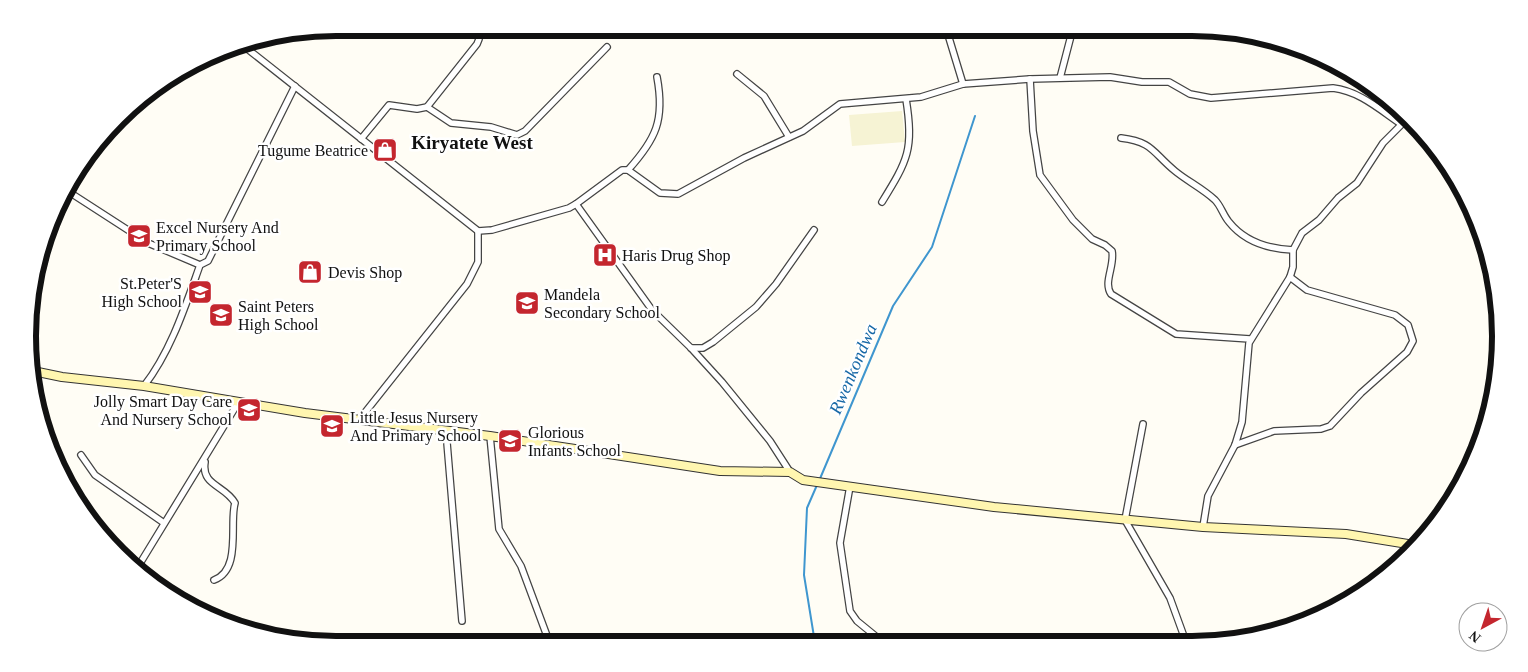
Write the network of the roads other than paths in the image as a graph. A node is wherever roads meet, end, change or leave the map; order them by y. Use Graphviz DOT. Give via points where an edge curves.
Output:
graph roads {
  1 [pos="478,36"];
  2 [pos="948,36"];
  3 [pos="1071,36"];
  4 [pos="607,47"];
  5 [pos="247,50"];
  6 [pos="737,74"];
  7 [pos="657,77"];
  8 [pos="1060,78"];
  9 [pos="1030,79"];
  10 [pos="962,84"];
  11 [pos="295,86"];
  12 [pos="906,99"];
  13 [pos="427,107"];
  14 [pos="1400,124"];
  15 [pos="789,137"];
  16 [pos="1121,138"];
  17 [pos="361,139"];
  18 [pos="628,170"];
  19 [pos="72,194"];
  20 [pos="882,202"];
  21 [pos="576,204"];
  22 [pos="814,230"];
  23 [pos="478,231"];
  24 [pos="1293,250"];
  25 [pos="200,265"];
  26 [pos="1290,277"];
  27 [pos="1250,339"];
  28 [pos="691,348"];
  29 [pos="39,372"];
  30 [pos="144,386"];
  31 [pos="238,402"];
  32 [pos="359,420"];
  33 [pos="1143,424"];
  34 [pos="446,432"];
  35 [pos="490,436"];
  36 [pos="1235,445"];
  37 [pos="81,455"];
  38 [pos="206,457"];
  39 [pos="790,472"];
  40 [pos="850,486"];
  41 [pos="1125,520"];
  42 [pos="164,523"];
  43 [pos="1203,527"];
  44 [pos="1408,543"];
  45 [pos="140,563"];
  46 [pos="214,580"];
  47 [pos="462,621"];
  48 [pos="547,636"];
  49 [pos="875,636"];
  50 [pos="1184,636"];
  1 -- 13 [label="street" via="477,44"];
  2 -- 10 [label="street"];
  3 -- 8 [label="street"];
  4 -- 13 [label="street" via="517,135 491,127 451,123"];
  5 -- 11 [label="street"];
  6 -- 15 [label="street" via="764,96"];
  7 -- 18 [label="street" via="660,107 655,131 647,148"];
  8 -- 9 [label="street"];
  8 -- 14 [label="street" via="1110,77 1169,82 1190,94 1211,98 1343,89 1360,96"];
  9 -- 10 [label="street"];
  9 -- 27 [label="street" via="1040,175 1073,220 1092,239 1112,251 1108,285 1111,294 1176,334"];
  10 -- 12 [label="street"];
  11 -- 17 [label="street"];
  11 -- 25 [label="street" via="208,262"];
  12 -- 15 [label="street" via="840,104 812,126"];
  12 -- 20 [label="street" via="910,144 899,174"];
  13 -- 17 [label="street" via="417,109 389,105"];
  14 -- 24 [label="street" via="1357,183 1302,233"];
  15 -- 18 [label="street" via="678,194 660,193"];
  16 -- 24 [label="street" via="1149,146 1174,171 1215,200 1229,223 1249,238 1269,249"];
  17 -- 23 [label="street"];
  18 -- 21 [label="street" via="618,171"];
  19 -- 25 [label="street" via="148,243"];
  21 -- 23 [label="street" via="492,230"];
  21 -- 28 [label="street" via="652,310"];
  22 -- 28 [label="street" via="756,307 713,342 703,348"];
  23 -- 32 [label="street" via="478,262 471,278"];
  24 -- 26 [label="street"];
  25 -- 30 [label="street" via="173,336 157,369"];
  26 -- 27 [label="street"];
  26 -- 36 [label="street" via="1307,290 1395,315 1408,325 1413,341 1407,352 1330,426 1274,432"];
  27 -- 36 [label="street" via="1243,413"];
  28 -- 39 [label="street" via="770,441"];
  29 -- 30 [label="street"];
  30 -- 31 [label="street"];
  31 -- 32 [label="street"];
  31 -- 38 [label="street"];
  32 -- 34 [label="street"];
  33 -- 41 [label="street"];
  34 -- 35 [label="street"];
  34 -- 47 [label="street"];
  35 -- 39 [label="street" via="720,471"];
  35 -- 48 [label="street" via="499,529 521,566"];
  36 -- 43 [label="street" via="1208,496"];
  37 -- 42 [label="street" via="94,475"];
  38 -- 42 [label="street"];
  38 -- 46 [label="street" via="205,474 230,494 235,503 232,553 224,572"];
  39 -- 40 [label="street" via="802,480"];
  40 -- 41 [label="street" via="994,507"];
  40 -- 49 [label="street" via="840,543 850,611 856,621"];
  41 -- 43 [label="street"];
  41 -- 50 [label="street" via="1165,588"];
  42 -- 45 [label="street"];
  43 -- 44 [label="street" via="1346,534"];
}
